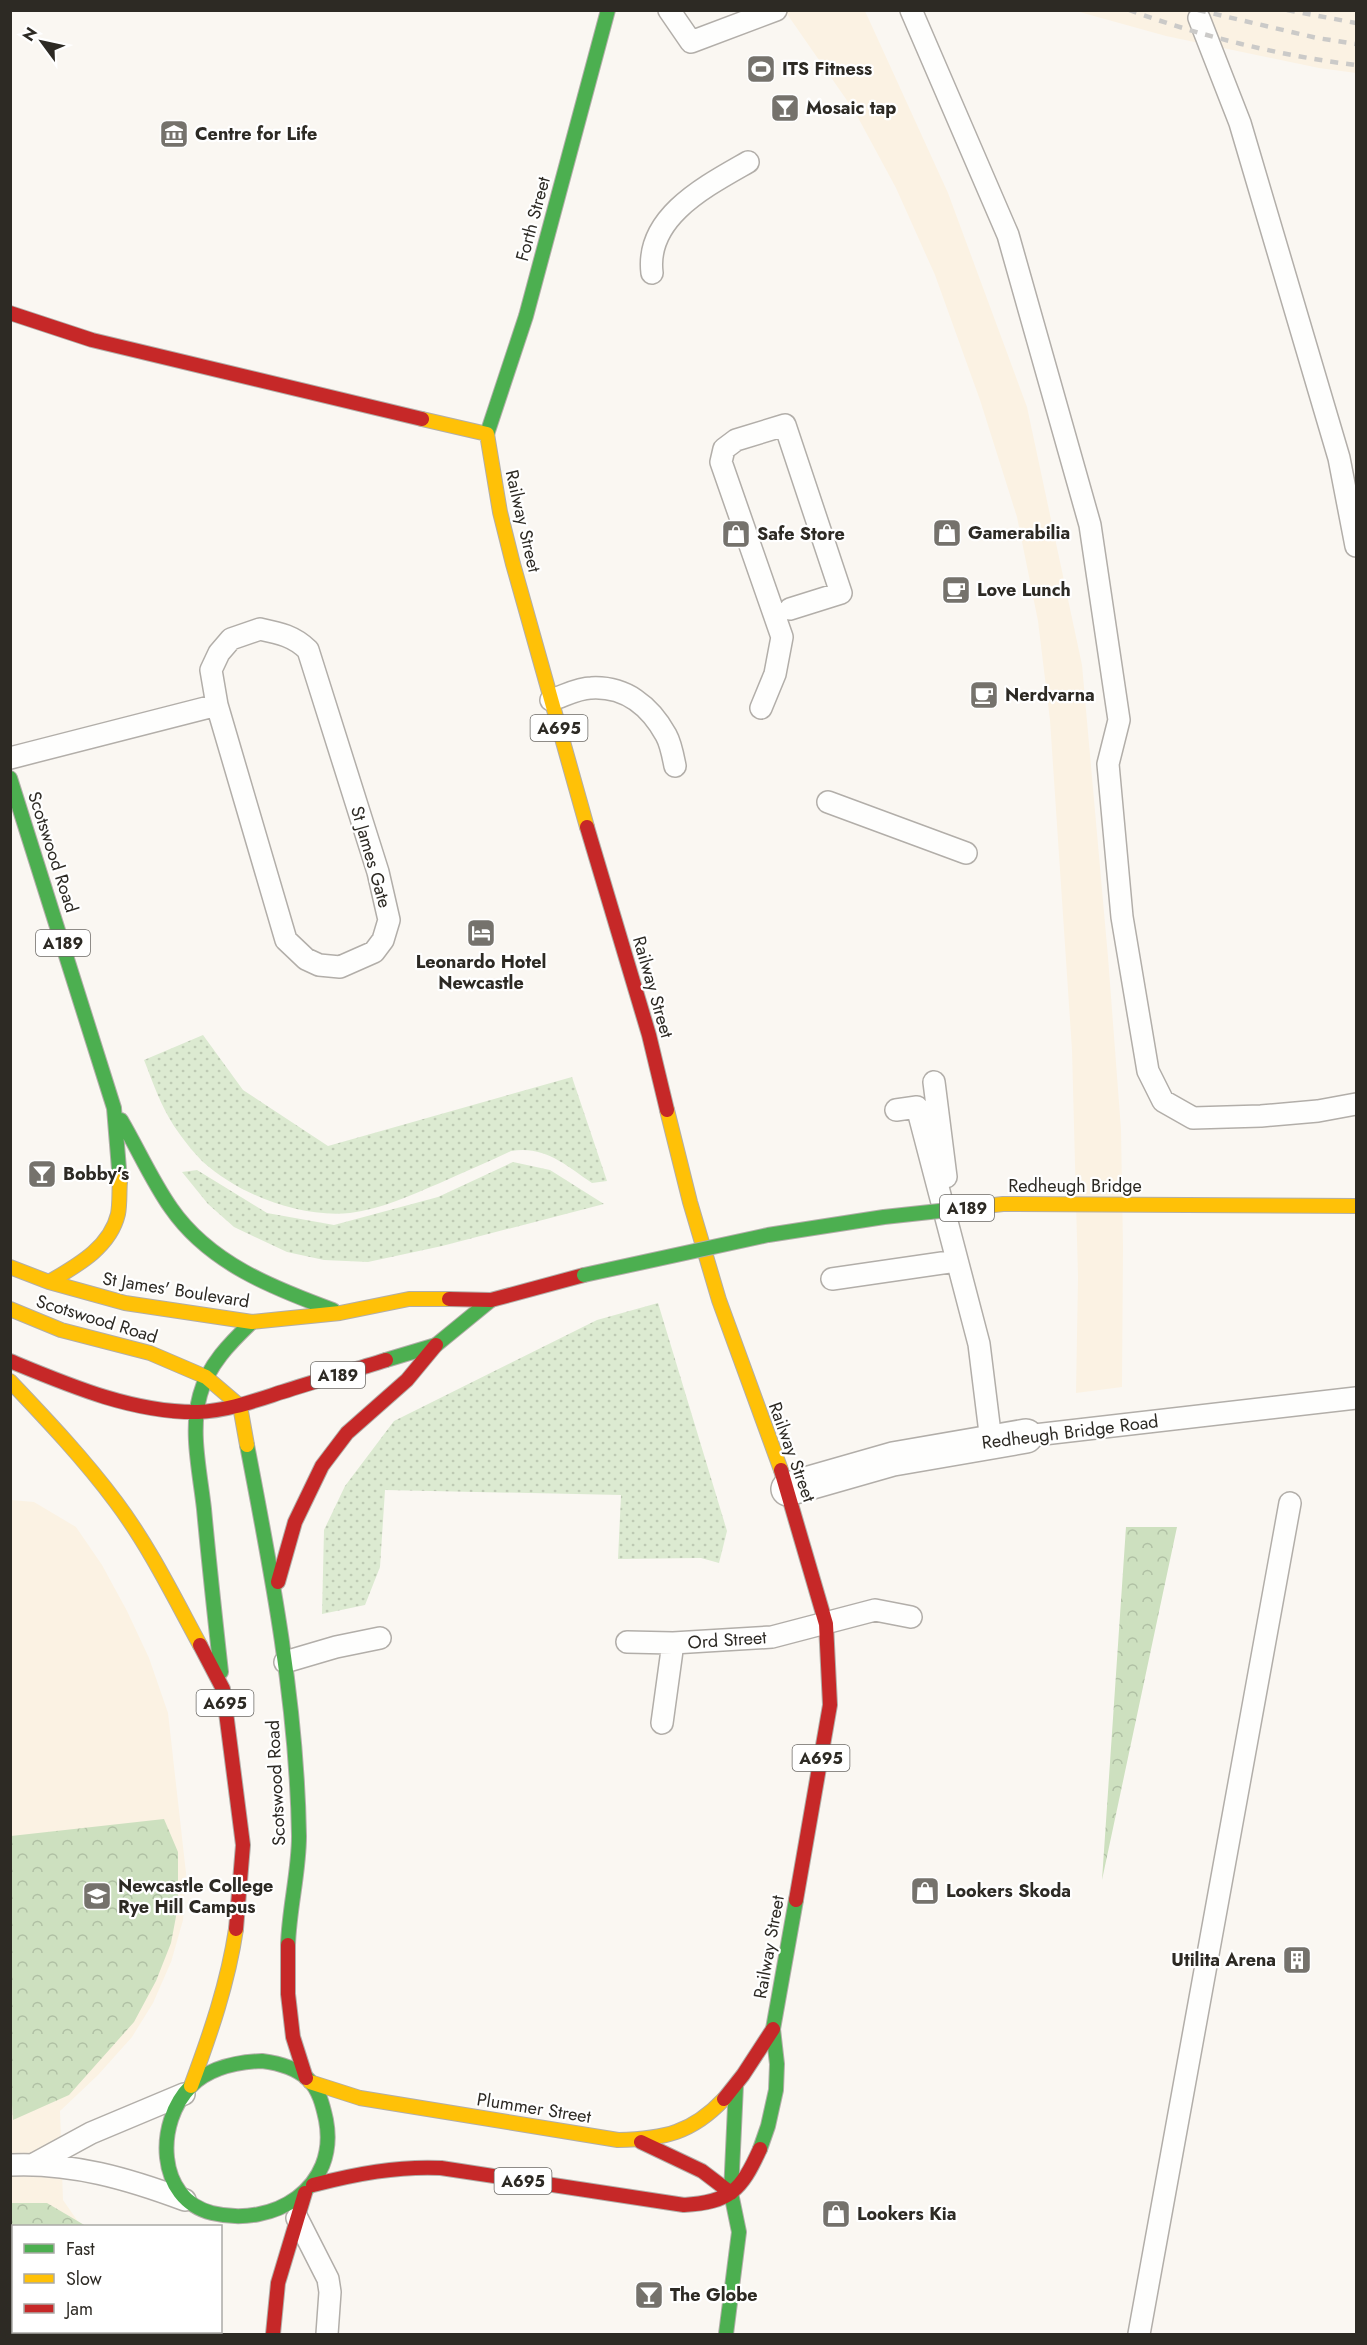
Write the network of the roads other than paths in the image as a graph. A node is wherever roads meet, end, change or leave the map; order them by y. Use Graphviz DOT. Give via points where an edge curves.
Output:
graph roads {
  1 [pos="608,10"];
  2 [pos="669,10"];
  3 [pos="776,10"];
  4 [pos="911,10"];
  5 [pos="1199,18"];
  6 [pos="748,162"];
  7 [pos="651,273"];
  8 [pos="10,313"];
  9 [pos="487,434"];
  10 [pos="1356,546"];
  11 [pos="790,609"];
  12 [pos="551,700"];
  13 [pos="217,705"];
  14 [pos="761,708"];
  15 [pos="10,758"];
  16 [pos="675,766"];
  17 [pos="10,778"];
  18 [pos="828,802"];
  19 [pos="966,853"];
  20 [pos="934,1082"];
  21 [pos="1356,1104"];
  22 [pos="114,1108"];
  23 [pos="896,1110"];
  24 [pos="1356,1206"];
  25 [pos="956,1261"];
  26 [pos="10,1267"];
  27 [pos="832,1279"];
  28 [pos="49,1282"];
  29 [pos="491,1300"];
  30 [pos="10,1308"];
  31 [pos="340,1313"];
  32 [pos="252,1322"];
  33 [pos="436,1345"];
  34 [pos="10,1361"];
  35 [pos="206,1377"];
  36 [pos="10,1381"];
  37 [pos="1356,1398"];
  38 [pos="240,1406"];
  39 [pos="196,1412"];
  40 [pos="1026,1436"];
  41 [pos="991,1441"];
  42 [pos="788,1489"];
  43 [pos="1290,1503"];
  44 [pos="276,1594"];
  45 [pos="911,1617"];
  46 [pos="826,1624"];
  47 [pos="380,1638"];
  48 [pos="627,1642"];
  49 [pos="673,1643"];
  50 [pos="285,1662"];
  51 [pos="223,1689"];
  52 [pos="662,1723"];
  53 [pos="773,2029"];
  54 [pos="308,2080"];
  55 [pos="736,2085"];
  56 [pos="188,2090"];
  57 [pos="641,2142"];
  58 [pos="34,2164"];
  59 [pos="10,2165"];
  60 [pos="309,2189"];
  61 [pos="731,2193"];
  62 [pos="192,2207"];
  63 [pos="297,2218"];
  64 [pos="273,2334"];
  65 [pos="327,2334"];
  66 [pos="726,2334"];
  67 [pos="1139,2334"];
  1 -- 9 [label="main road, Forth Street" via="526,316"];
  2 -- 3 [label="lane" via="691,42"];
  4 -- 21 [label="lane" via="1008,235 1090,525 1119,720 1108,764 1122,917 1148,1071 1163,1101 1193,1118 1261,1116"];
  5 -- 10 [label="lane" via="1246,145 1340,458"];
  6 -- 7 [label="lane" via="673,213 657,233 650,257"];
  8 -- 9 [label="main road" via="92,340"];
  9 -- 12 [label="main road, Railway Street / A695" via="500,512"];
  11 -- 14 [label="lane" via="841,592 785,425 735,440 724,449 721,462 782,637 775,674"];
  12 -- 16 [label="lane" via="589,688 614,688 637,700 667,736"];
  12 -- 42 [label="main road, Railway Street / A695" via="649,1035 690,1202 719,1300"];
  13 -- 13 [label="lane, St James Gate" via="211,670 231,639 261,629 285,634 308,650 378,872 389,920 383,940 374,952 340,967 319,966 286,940"];
  13 -- 15 [label="lane"];
  17 -- 22 [label="main road, Scotswood Road / A189"];
  18 -- 19 [label="lane"];
  20 -- 25 [label="lane"];
  22 -- 28 [label="main road, Scotswood Road / A189" via="120,1178 118,1215 103,1244 77,1266"];
  22 -- 31 [label="main road, Scotswood Road / A189" via="165,1198 197,1239 267,1284"];
  23 -- 25 [label="lane" via="916,1107"];
  24 -- 29 [label="main road, Redheugh Bridge / A189, bridge" via="1003,1204 768,1235 584,1275"];
  25 -- 27 [label="lane"];
  25 -- 41 [label="lane" via="979,1344"];
  26 -- 28 [label="main road, St James' Boulevard / A189"];
  28 -- 32 [label="main road, St James' Boulevard / A189" via="124,1303"];
  29 -- 31 [label="main road, A189" via="410,1299"];
  29 -- 33 [label="main road, A189"];
  30 -- 35 [label="main road, Scotswood Road" via="61,1330 150,1353"];
  31 -- 32 [label="main road, St James' Boulevard / A189"];
  32 -- 35 [label="main road, Scotswood Road / A695" via="232,1340"];
  33 -- 38 [label="main road, A189"];
  33 -- 44 [label="main road, Scotswood Road" via="405,1382 345,1435 318,1473 292,1529"];
  34 -- 39 [label="main road, A189" via="117,1400"];
  35 -- 38 [label="main road, Scotswood Road"];
  35 -- 39 [label="main road, Scotswood Road / A695"];
  36 -- 51 [label="main road, Scotswood Road / A695" via="83,1459 118,1504 167,1583"];
  37 -- 40 [label="lane, Redheugh Bridge Road"];
  38 -- 39 [label="main road, A189"];
  38 -- 44 [label="main road, Scotswood Road"];
  39 -- 51 [label="main road, Scotswood Road / A695"];
  40 -- 41 [label="street, Redheugh Bridge Road"];
  41 -- 42 [label="street, Redheugh Bridge Road" via="893,1459"];
  42 -- 46 [label="main road, Railway Street / A695"];
  43 -- 67 [label="lane"];
  44 -- 50 [label="main road, Scotswood Road"];
  45 -- 46 [label="lane, Ord Street" via="875,1610"];
  46 -- 49 [label="lane, Ord Street" via="772,1637"];
  46 -- 53 [label="main road, Railway Street / A695" via="830,1705"];
  47 -- 50 [label="lane"];
  48 -- 49 [label="lane, Ord Street"];
  49 -- 52 [label="lane"];
  50 -- 54 [label="main road, Scotswood Road" via="299,1804 296,1884 288,1942 288,1994 293,2037"];
  51 -- 56 [label="main road, Scotswood Road / A695" via="243,1845 239,1912 219,2005"];
  53 -- 55 [label="main road, Railway Street / A695"];
  53 -- 61 [label="main road, Railway Street / A695" via="777,2076 768,2130 756,2160"];
  54 -- 56 [label="main road" via="277,2063 233,2063 217,2068"];
  54 -- 57 [label="main road, Plummer Street / A695" via="332,2090 391,2103"];
  54 -- 60 [label="main road" via="322,2105 329,2139 326,2155"];
  55 -- 57 [label="main road, Plummer Street / A695" via="715,2110 681,2133"];
  55 -- 61 [label="main road"];
  56 -- 58 [label="lane" via="91,2133"];
  56 -- 62 [label="main road" via="174,2114 166,2149 175,2183"];
  57 -- 61 [label="main road" via="702,2172"];
  58 -- 59 [label="lane"];
  58 -- 62 [label="lane" via="98,2172 140,2183"];
  60 -- 61 [label="main road, A695" via="375,2170 413,2166 684,2205 711,2202"];
  60 -- 62 [label="main road" via="289,2204 256,2215 222,2215"];
  60 -- 63 [label="main road"];
  61 -- 66 [label="main road" via="739,2232"];
  63 -- 64 [label="main road" via="278,2283"];
  63 -- 65 [label="lane" via="328,2279"];
}
